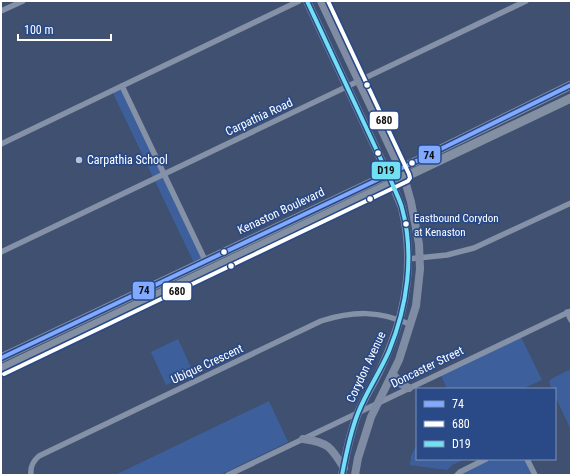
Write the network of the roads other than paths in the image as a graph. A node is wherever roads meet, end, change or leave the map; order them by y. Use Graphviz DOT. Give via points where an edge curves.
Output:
graph roads {
  1 [pos="23,1"];
  2 [pos="299,1"];
  3 [pos="306,1"];
  4 [pos="321,1"];
  5 [pos="526,1"];
  6 [pos="1,11"];
  7 [pos="359,82"];
  8 [pos="571,85"];
  9 [pos="122,86"];
  10 [pos="347,87"];
  11 [pos="571,98"];
  12 [pos="1,144"];
  13 [pos="402,173"];
  14 [pos="164,174"];
  15 [pos="390,178"];
  16 [pos="571,203"];
  17 [pos="1,252"];
  18 [pos="421,258"];
  19 [pos="408,259"];
  20 [pos="205,260"];
  21 [pos="569,311"];
  22 [pos="400,320"];
  23 [pos="571,320"];
  24 [pos="411,325"];
  25 [pos="1,358"];
  26 [pos="1,369"];
  27 [pos="393,374"];
  28 [pos="376,377"];
  29 [pos="388,383"];
  30 [pos="409,388"];
  31 [pos="379,402"];
  32 [pos="358,412"];
  33 [pos="351,433"];
  34 [pos="364,437"];
  35 [pos="303,439"];
  36 [pos="484,460"];
  37 [pos="528,460"];
  38 [pos="343,472"];
  39 [pos="31,475"];
  40 [pos="228,475"];
  41 [pos="355,475"];
  42 [pos="457,475"];
  43 [pos="535,475"];
  1 -- 6 [label="street"];
  2 -- 9 [label="street"];
  3 -- 10 [label="main road, Corydon Avenue"];
  4 -- 7 [label="main road, Corydon Avenue"];
  5 -- 7 [label="street, Carpathia Road"];
  7 -- 10 [label="street, Carpathia Road"];
  7 -- 13 [label="main road, Corydon Avenue"];
  8 -- 13 [label="main road, Kenaston Boulevard"];
  9 -- 12 [label="street"];
  9 -- 14 [label="street"];
  10 -- 14 [label="street, Carpathia Road"];
  10 -- 15 [label="main road, Corydon Avenue"];
  11 -- 13 [label="main road, Kenaston Boulevard"];
  13 -- 15 [label="main road, Kenaston Boulevard"];
  13 -- 18 [label="main road, Corydon Avenue" via="411,202"];
  14 -- 17 [label="street, Carpathia Road"];
  14 -- 20 [label="street"];
  15 -- 19 [label="main road, Corydon Avenue" via="401,208"];
  15 -- 20 [label="main road, Kenaston Boulevard"];
  15 -- 26 [label="main road, Kenaston Boulevard"];
  16 -- 18 [label="street" via="474,248"];
  18 -- 19 [label="street"];
  18 -- 24 [label="main road, Corydon Avenue" via="416,306"];
  19 -- 22 [label="main road, Corydon Avenue"];
  20 -- 25 [label="main road, Kenaston Boulevard"];
  21 -- 23 [label="street"];
  21 -- 30 [label="street, Doncaster Street"];
  22 -- 24 [label="street, Ubique Crescent"];
  22 -- 28 [label="main road, Corydon Avenue"];
  22 -- 39 [label="street, Ubique Crescent" via="352,313 321,321 39,456 32,465"];
  24 -- 27 [label="main road, Corydon Avenue"];
  27 -- 29 [label="main road, Corydon Avenue"];
  27 -- 30 [label="main road" via="401,384"];
  28 -- 29 [label="main road"];
  28 -- 32 [label="main road, Corydon Avenue"];
  29 -- 31 [label="main road, Corydon Avenue"];
  30 -- 31 [label="street, Doncaster Street"];
  31 -- 32 [label="street, Doncaster Street"];
  31 -- 34 [label="main road, Corydon Avenue"];
  32 -- 33 [label="main road, Corydon Avenue"];
  32 -- 35 [label="street, Doncaster Street"];
  33 -- 34 [label="main road"];
  33 -- 38 [label="main road, Corydon Avenue"];
  34 -- 41 [label="main road, Corydon Avenue"];
  35 -- 38 [label="main road" via="317,441 332,450"];
  35 -- 40 [label="street, Doncaster Street"];
  36 -- 42 [label="street"];
  37 -- 43 [label="street"];
}
